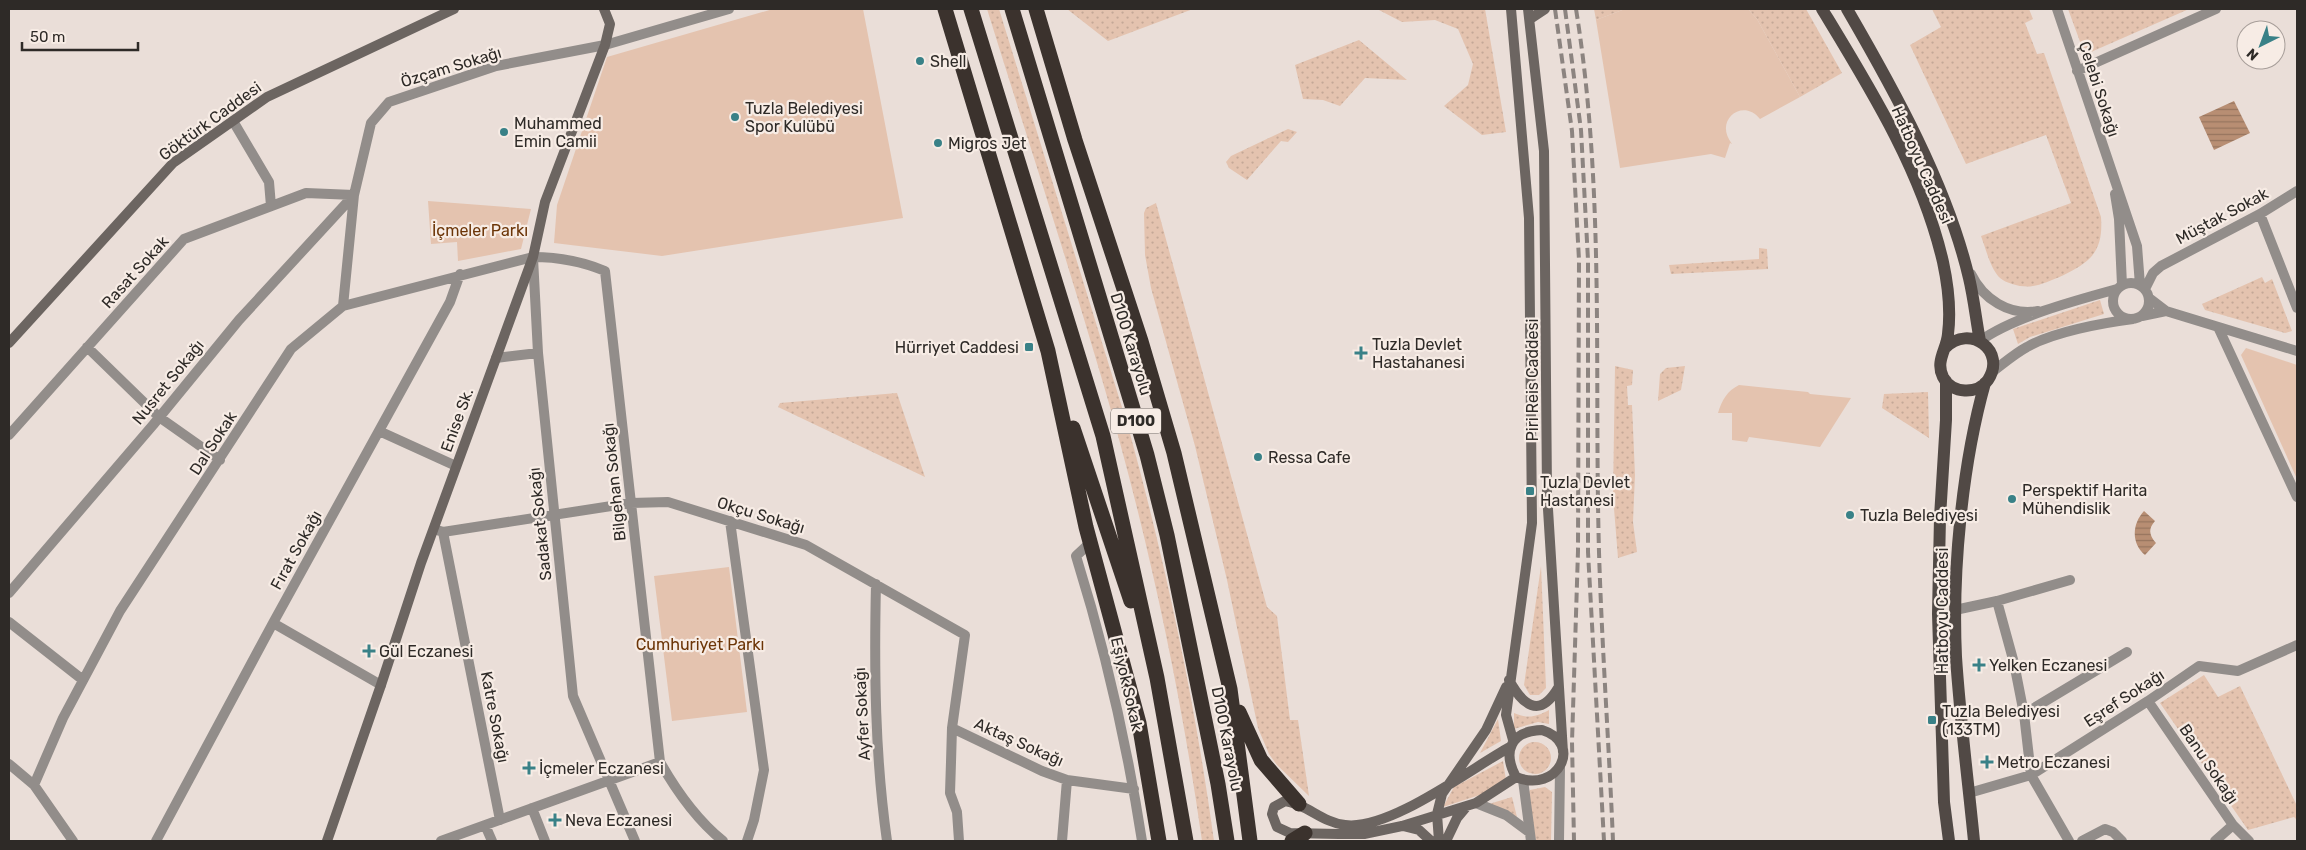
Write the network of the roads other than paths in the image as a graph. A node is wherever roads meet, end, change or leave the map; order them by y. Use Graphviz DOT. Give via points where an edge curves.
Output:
graph roads {
  1 [pos="454,9"];
  2 [pos="604,9"];
  3 [pos="728,9"];
  4 [pos="945,9"];
  5 [pos="971,9"];
  6 [pos="1012,9"];
  7 [pos="1036,9"];
  8 [pos="1545,9"];
  9 [pos="1822,9"];
  10 [pos="1846,9"];
  11 [pos="2057,9"];
  12 [pos="2216,9"];
  13 [pos="1513,10"];
  14 [pos="1529,14"];
  15 [pos="605,45"];
  16 [pos="2077,71"];
  17 [pos="233,121"];
  18 [pos="2113,178"];
  19 [pos="2297,190"];
  20 [pos="354,195"];
  21 [pos="271,206"];
  22 [pos="2260,214"];
  23 [pos="533,257"];
  24 [pos="1963,258"];
  25 [pos="460,274"];
  26 [pos="2119,287"];
  27 [pos="2145,291"];
  28 [pos="343,306"];
  29 [pos="2054,308"];
  30 [pos="2297,308"];
  31 [pos="2166,310"];
  32 [pos="2136,318"];
  33 [pos="2218,327"];
  34 [pos="1980,341"];
  35 [pos="9,343"];
  36 [pos="88,347"];
  37 [pos="1945,348"];
  38 [pos="1048,351"];
  39 [pos="2297,351"];
  40 [pos="538,353"];
  41 [pos="496,358"];
  42 [pos="1988,378"];
  43 [pos="1946,381"];
  44 [pos="159,417"];
  45 [pos="379,431"];
  46 [pos="9,435"];
  47 [pos="220,460"];
  48 [pos="456,466"];
  49 [pos="2297,497"];
  50 [pos="631,503"];
  51 [pos="554,514"];
  52 [pos="730,520"];
  53 [pos="438,530"];
  54 [pos="1091,542"];
  55 [pos="2070,580"];
  56 [pos="876,584"];
  57 [pos="9,593"];
  58 [pos="1997,601"];
  59 [pos="1955,610"];
  60 [pos="9,622"];
  61 [pos="273,623"];
  62 [pos="2297,645"];
  63 [pos="2127,652"];
  64 [pos="1157,678"];
  65 [pos="83,680"];
  66 [pos="1509,680"];
  67 [pos="382,684"];
  68 [pos="1558,688"];
  69 [pos="1230,689"];
  70 [pos="2148,701"];
  71 [pos="2024,714"];
  72 [pos="952,728"];
  73 [pos="1512,743"];
  74 [pos="1563,752"];
  75 [pos="660,762"];
  76 [pos="9,764"];
  77 [pos="1560,768"];
  78 [pos="2031,776"];
  79 [pos="1520,778"];
  80 [pos="610,780"];
  81 [pos="1066,780"];
  82 [pos="1447,784"];
  83 [pos="34,785"];
  84 [pos="1134,789"];
  85 [pos="1969,793"];
  86 [pos="1299,804"];
  87 [pos="1472,804"];
  88 [pos="532,808"];
  89 [pos="1437,814"];
  90 [pos="500,820"];
  91 [pos="486,825"];
  92 [pos="2232,825"];
  93 [pos="1402,826"];
  94 [pos="1305,833"];
  95 [pos="1530,837"];
  96 [pos="73,841"];
  97 [pos="156,841"];
  98 [pos="327,841"];
  99 [pos="441,841"];
  100 [pos="492,841"];
  101 [pos="545,841"];
  102 [pos="634,841"];
  103 [pos="723,841"];
  104 [pos="747,841"];
  105 [pos="887,841"];
  106 [pos="959,841"];
  107 [pos="1062,841"];
  108 [pos="1142,841"];
  109 [pos="1159,841"];
  110 [pos="1186,841"];
  111 [pos="1227,841"];
  112 [pos="1250,841"];
  113 [pos="1292,841"];
  114 [pos="1431,841"];
  115 [pos="1439,841"];
  116 [pos="1446,841"];
  117 [pos="1560,841"];
  118 [pos="1949,841"];
  119 [pos="1974,841"];
  120 [pos="2069,841"];
  121 [pos="2082,841"];
  122 [pos="2122,841"];
  123 [pos="2215,841"];
  124 [pos="2249,841"];
  1 -- 17 [label="street, Göktürk Caddesi" via="267,97"];
  2 -- 15 [label="street, Enise Sk." via="610,24"];
  3 -- 15 [label="street, Özçam Sokağı"];
  4 -- 38 [label="highway"];
  5 -- 64 [label="highway, D100" via="1102,436"];
  6 -- 111 [label="highway, D100 Karayolu / D100" via="1147,455 1165,526"];
  7 -- 69 [label="highway" via="1074,140 1141,341 1174,454"];
  8 -- 14 [label="street"];
  9 -- 37 [label="main road, Hatboyu Caddesi" via="1891,128 1931,220 1948,292"];
  10 -- 24 [label="main road, Hatboyu Caddesi" via="1903,109 1933,176"];
  11 -- 16 [label="street, Çelebi Sokağı"];
  12 -- 16 [label="street"];
  13 -- 14 [label="street"];
  13 -- 66 [label="street, Piri Reis Caddesi" via="1528,218 1532,523"];
  14 -- 68 [label="street, Piri Reis Caddesi" via="1544,151 1547,493"];
  15 -- 20 [label="street, Özçam Sokağı" via="496,66 389,102 371,123"];
  15 -- 23 [label="street, Enise Sk." via="545,202"];
  16 -- 18 [label="street, Çelebi Sokağı"];
  17 -- 21 [label="street" via="269,182"];
  17 -- 35 [label="street, Göktürk Caddesi" via="173,163"];
  18 -- 26 [label="street" via="2119,219"];
  18 -- 27 [label="street" via="2138,246"];
  19 -- 22 [label="street, Müştak Sokak"];
  20 -- 21 [label="street, Rasat Sokak" via="306,192"];
  20 -- 28 [label="street, Özçam Sokağı"];
  20 -- 44 [label="street, Nusret Sokağı" via="238,320"];
  21 -- 36 [label="street, Rasat Sokak" via="184,239"];
  22 -- 27 [label="street, Müştak Sokak" via="2161,266 2153,273"];
  22 -- 30 [label="street"];
  23 -- 25 [label="street, Dal Sokak"];
  23 -- 40 [label="street, Sadakat Sokağı"];
  23 -- 41 [label="street, Enise Sk."];
  23 -- 50 [label="street, Bilgehan Sokağı" via="583,262 605,271"];
  24 -- 29 [label="street" via="1974,281 1996,303 2012,310 2030,312"];
  24 -- 34 [label="main road, Hatboyu Caddesi"];
  25 -- 28 [label="street, Dal Sokak"];
  25 -- 45 [label="street, Fırat Sokağı" via="450,302"];
  26 -- 27 [label="street" via="2128,282"];
  26 -- 29 [label="street"];
  26 -- 32 [label="street" via="2114,294 2114,306 2121,316"];
  27 -- 31 [label="street"];
  27 -- 32 [label="street" via="2148,309"];
  28 -- 47 [label="street, Dal Sokak" via="292,349"];
  29 -- 34 [label="street" via="2003,327"];
  31 -- 32 [label="street"];
  31 -- 33 [label="street"];
  32 -- 42 [label="street" via="2044,339 2027,347"];
  33 -- 39 [label="street"];
  33 -- 49 [label="street"];
  34 -- 37 [label="main road" via="1965,337"];
  34 -- 42 [label="main road, Hatboyu Caddesi" via="1991,354 1993,363"];
  36 -- 44 [label="street"];
  36 -- 46 [label="street, Rasat Sokak"];
  37 -- 43 [label="main road, Hatboyu Caddesi" via="1940,370"];
  38 -- 54 [label="highway"];
  38 -- 64 [label="highway"];
  40 -- 41 [label="street"];
  40 -- 51 [label="street, Sadakat Sokağı"];
  41 -- 48 [label="street, Enise Sk."];
  42 -- 43 [label="main road" via="1969,390 1952,387"];
  42 -- 59 [label="main road, Hatboyu Caddesi" via="1974,427 1961,519"];
  43 -- 118 [label="main road, Hatboyu Caddesi" via="1938,614 1944,802"];
  44 -- 47 [label="street"];
  44 -- 57 [label="street, Nusret Sokağı"];
  45 -- 48 [label="street"];
  45 -- 61 [label="street, Fırat Sokağı"];
  47 -- 65 [label="street, Dal Sokak" via="120,611"];
  48 -- 53 [label="street, Enise Sk."];
  50 -- 51 [label="street, Okçu Sokağı"];
  50 -- 52 [label="street, Okçu Sokağı" via="668,502"];
  50 -- 75 [label="street, Bilgehan Sokağı"];
  51 -- 53 [label="street, Okçu Sokağı"];
  51 -- 80 [label="street, Sadakat Sokağı" via="572,696"];
  52 -- 56 [label="street, Okçu Sokağı" via="806,545"];
  52 -- 104 [label="street" via="764,770"];
  53 -- 67 [label="street, Enise Sk." via="421,563"];
  53 -- 90 [label="street, Katre Sokağı"];
  54 -- 84 [label="street, Eşiyok Sokak" via="1076,556 1098,626"];
  54 -- 109 [label="highway" via="1139,723"];
  55 -- 58 [label="street"];
  56 -- 72 [label="street, Okçu Sokağı" via="965,635"];
  56 -- 105 [label="street, Ayfer Sokağı" via="876,714"];
  58 -- 59 [label="street"];
  58 -- 71 [label="street"];
  59 -- 85 [label="main road, Hatboyu Caddesi"];
  60 -- 65 [label="street"];
  61 -- 67 [label="street"];
  61 -- 97 [label="street, Fırat Sokağı"];
  62 -- 70 [label="street, Eşref Sokağı" via="2238,671 2199,666"];
  63 -- 71 [label="street"];
  64 -- 110 [label="highway, D100"];
  65 -- 83 [label="street, Dal Sokak"];
  66 -- 68 [label="street" via="1524,702 1534,706 1552,698"];
  66 -- 73 [label="street" via="1506,715"];
  66 -- 82 [label="street" via="1486,730"];
  67 -- 98 [label="street, Enise Sk."];
  68 -- 74 [label="street, Piri Reis Caddesi"];
  69 -- 86 [label="highway" via="1261,760"];
  69 -- 112 [label="highway"];
  70 -- 78 [label="street, Eşref Sokağı"];
  70 -- 92 [label="street, Banu Sokağı"];
  71 -- 78 [label="street"];
  72 -- 81 [label="street, Aktaş Sokağı"];
  72 -- 106 [label="street" via="950,793 957,812"];
  73 -- 74 [label="street" via="1534,730 1542,730 1556,738"];
  73 -- 79 [label="street" via="1509,759"];
  73 -- 82 [label="street"];
  74 -- 77 [label="street"];
  75 -- 80 [label="street"];
  75 -- 103 [label="street" via="674,786 709,830"];
  76 -- 83 [label="street"];
  77 -- 79 [label="street" via="1548,778 1531,782"];
  77 -- 117 [label="street"];
  78 -- 85 [label="street, Eşref Sokağı"];
  78 -- 120 [label="street"];
  79 -- 87 [label="street"];
  79 -- 95 [label="street"];
  80 -- 88 [label="street"];
  80 -- 102 [label="street, Sadakat Sokağı"];
  81 -- 84 [label="street, Aktaş Sokağı"];
  81 -- 107 [label="street"];
  82 -- 86 [label="street" via="1411,806 1363,825 1330,821"];
  82 -- 89 [label="street" via="1438,803"];
  83 -- 96 [label="street"];
  84 -- 108 [label="street, Eşiyok Sokak"];
  85 -- 119 [label="main road, Hatboyu Caddesi"];
  86 -- 94 [label="street" via="1280,802 1272,814 1278,827 1284,831"];
  87 -- 89 [label="street"];
  87 -- 95 [label="street" via="1506,815"];
  87 -- 116 [label="street" via="1457,818"];
  88 -- 90 [label="street"];
  88 -- 101 [label="street"];
  89 -- 93 [label="street"];
  89 -- 115 [label="street"];
  90 -- 91 [label="street"];
  91 -- 99 [label="street"];
  91 -- 100 [label="street"];
  92 -- 123 [label="street"];
  92 -- 124 [label="street, Banu Sokağı"];
  93 -- 94 [label="street" via="1364,834"];
  93 -- 114 [label="street" via="1419,830"];
  94 -- 113 [label="highway"];
  121 -- 122 [label="street" via="2105,828"];
}
